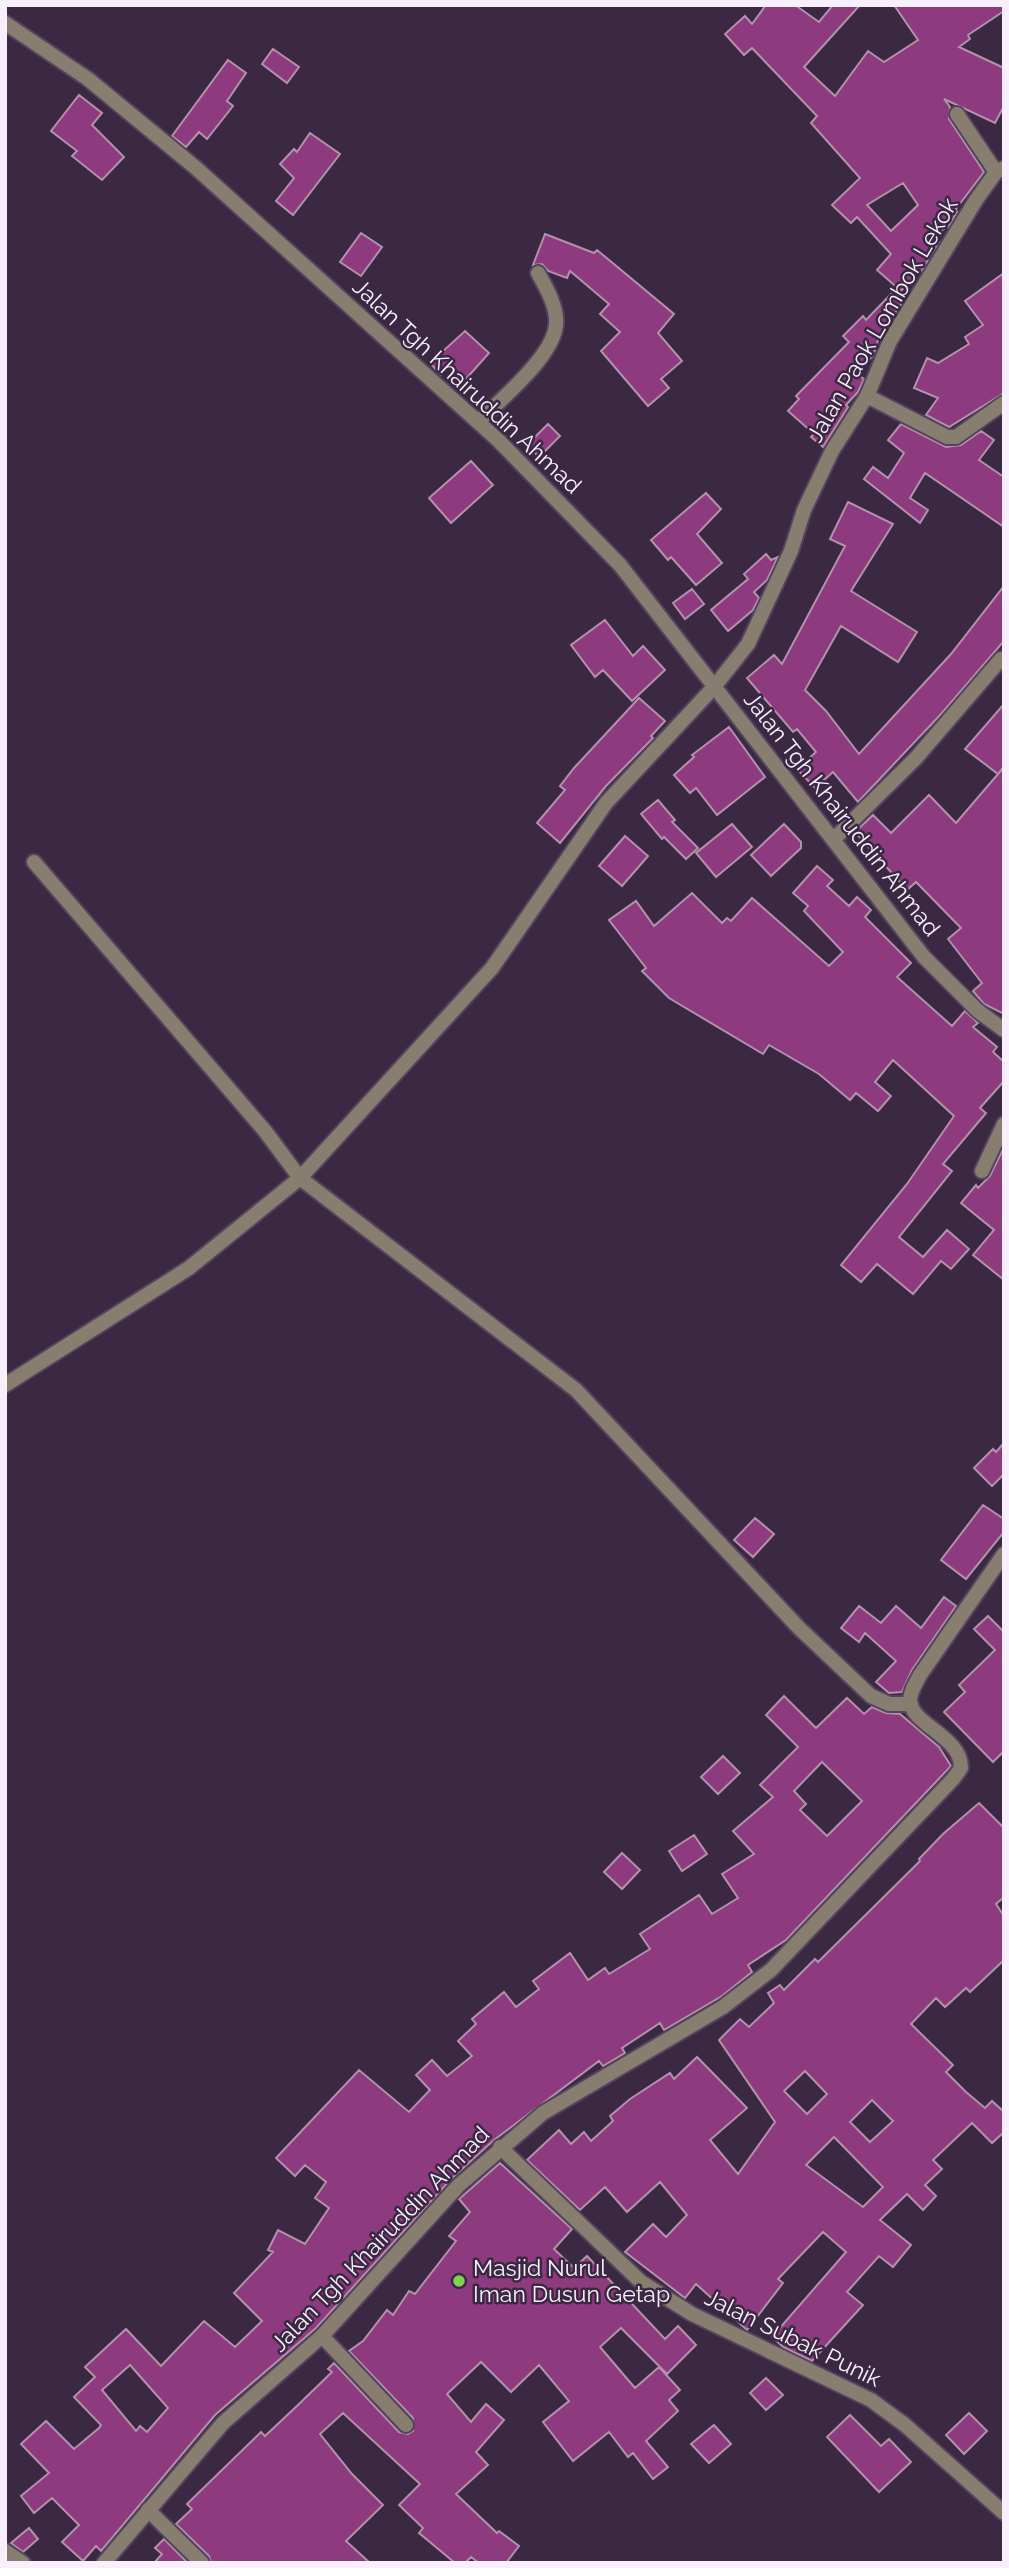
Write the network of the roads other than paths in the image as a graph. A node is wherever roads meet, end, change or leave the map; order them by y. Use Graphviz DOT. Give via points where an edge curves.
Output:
graph roads {
  1 [pos="5,23"];
  2 [pos="957,114"];
  3 [pos="1000,170"];
  4 [pos="538,273"];
  5 [pos="867,396"];
  6 [pos="1004,403"];
  7 [pos="478,422"];
  8 [pos="1001,659"];
  9 [pos="714,687"];
  10 [pos="834,839"];
  11 [pos="34,862"];
  12 [pos="1004,1030"];
  13 [pos="1004,1124"];
  14 [pos="982,1171"];
  15 [pos="300,1178"];
  16 [pos="5,1385"];
  17 [pos="1004,1554"];
  18 [pos="911,1704"];
  19 [pos="500,2147"];
  20 [pos="322,2336"];
  21 [pos="406,2425"];
  22 [pos="148,2510"];
  23 [pos="1004,2513"];
  24 [pos="5,2551"];
  25 [pos="23,2563"];
  26 [pos="104,2563"];
  27 [pos="202,2563"];
  1 -- 7 [label="street, Jalan Tgh Khairuddin Ahmad" via="88,79 196,168"];
  2 -- 3 [label="street"];
  3 -- 5 [label="street, Jalan Paok Lombok Lekok" via="890,341"];
  4 -- 7 [label="street" via="557,324 547,348"];
  5 -- 6 [label="street" via="947,437 956,437"];
  5 -- 9 [label="street, Jalan Paok Lombok Lekok" via="832,451 748,644"];
  7 -- 9 [label="street, Jalan Tgh Khairuddin Ahmad" via="620,565"];
  8 -- 10 [label="street" via="916,758"];
  9 -- 10 [label="street, Jalan Tgh Khairuddin Ahmad"];
  9 -- 15 [label="street, Jalan Paok Lombok Lekok" via="606,803 492,968"];
  10 -- 12 [label="street, Jalan Tgh Khairuddin Ahmad" via="924,957"];
  11 -- 15 [label="street" via="257,1120"];
  13 -- 14 [label="street"];
  15 -- 16 [label="street, Jalan Paok Lombok Lekok" via="189,1268"];
  15 -- 18 [label="street" via="576,1390 799,1628 871,1696 889,1704"];
  17 -- 18 [label="street" via="920,1675"];
  18 -- 19 [label="street, Jalan Tgh Khairuddin Ahmad" via="958,1752 962,1764 907,1831 789,1953 747,1989 543,2113"];
  19 -- 20 [label="street, Jalan Tgh Khairuddin Ahmad" via="457,2186"];
  19 -- 23 [label="street, Jalan Subak Punik" via="641,2282 692,2315 871,2400"];
  20 -- 21 [label="street"];
  20 -- 22 [label="street, Jalan Tgh Khairuddin Ahmad" via="223,2423"];
  22 -- 26 [label="street, Jalan Tgh Khairuddin Ahmad"];
  22 -- 27 [label="street"];
  24 -- 25 [label="street"];
}
